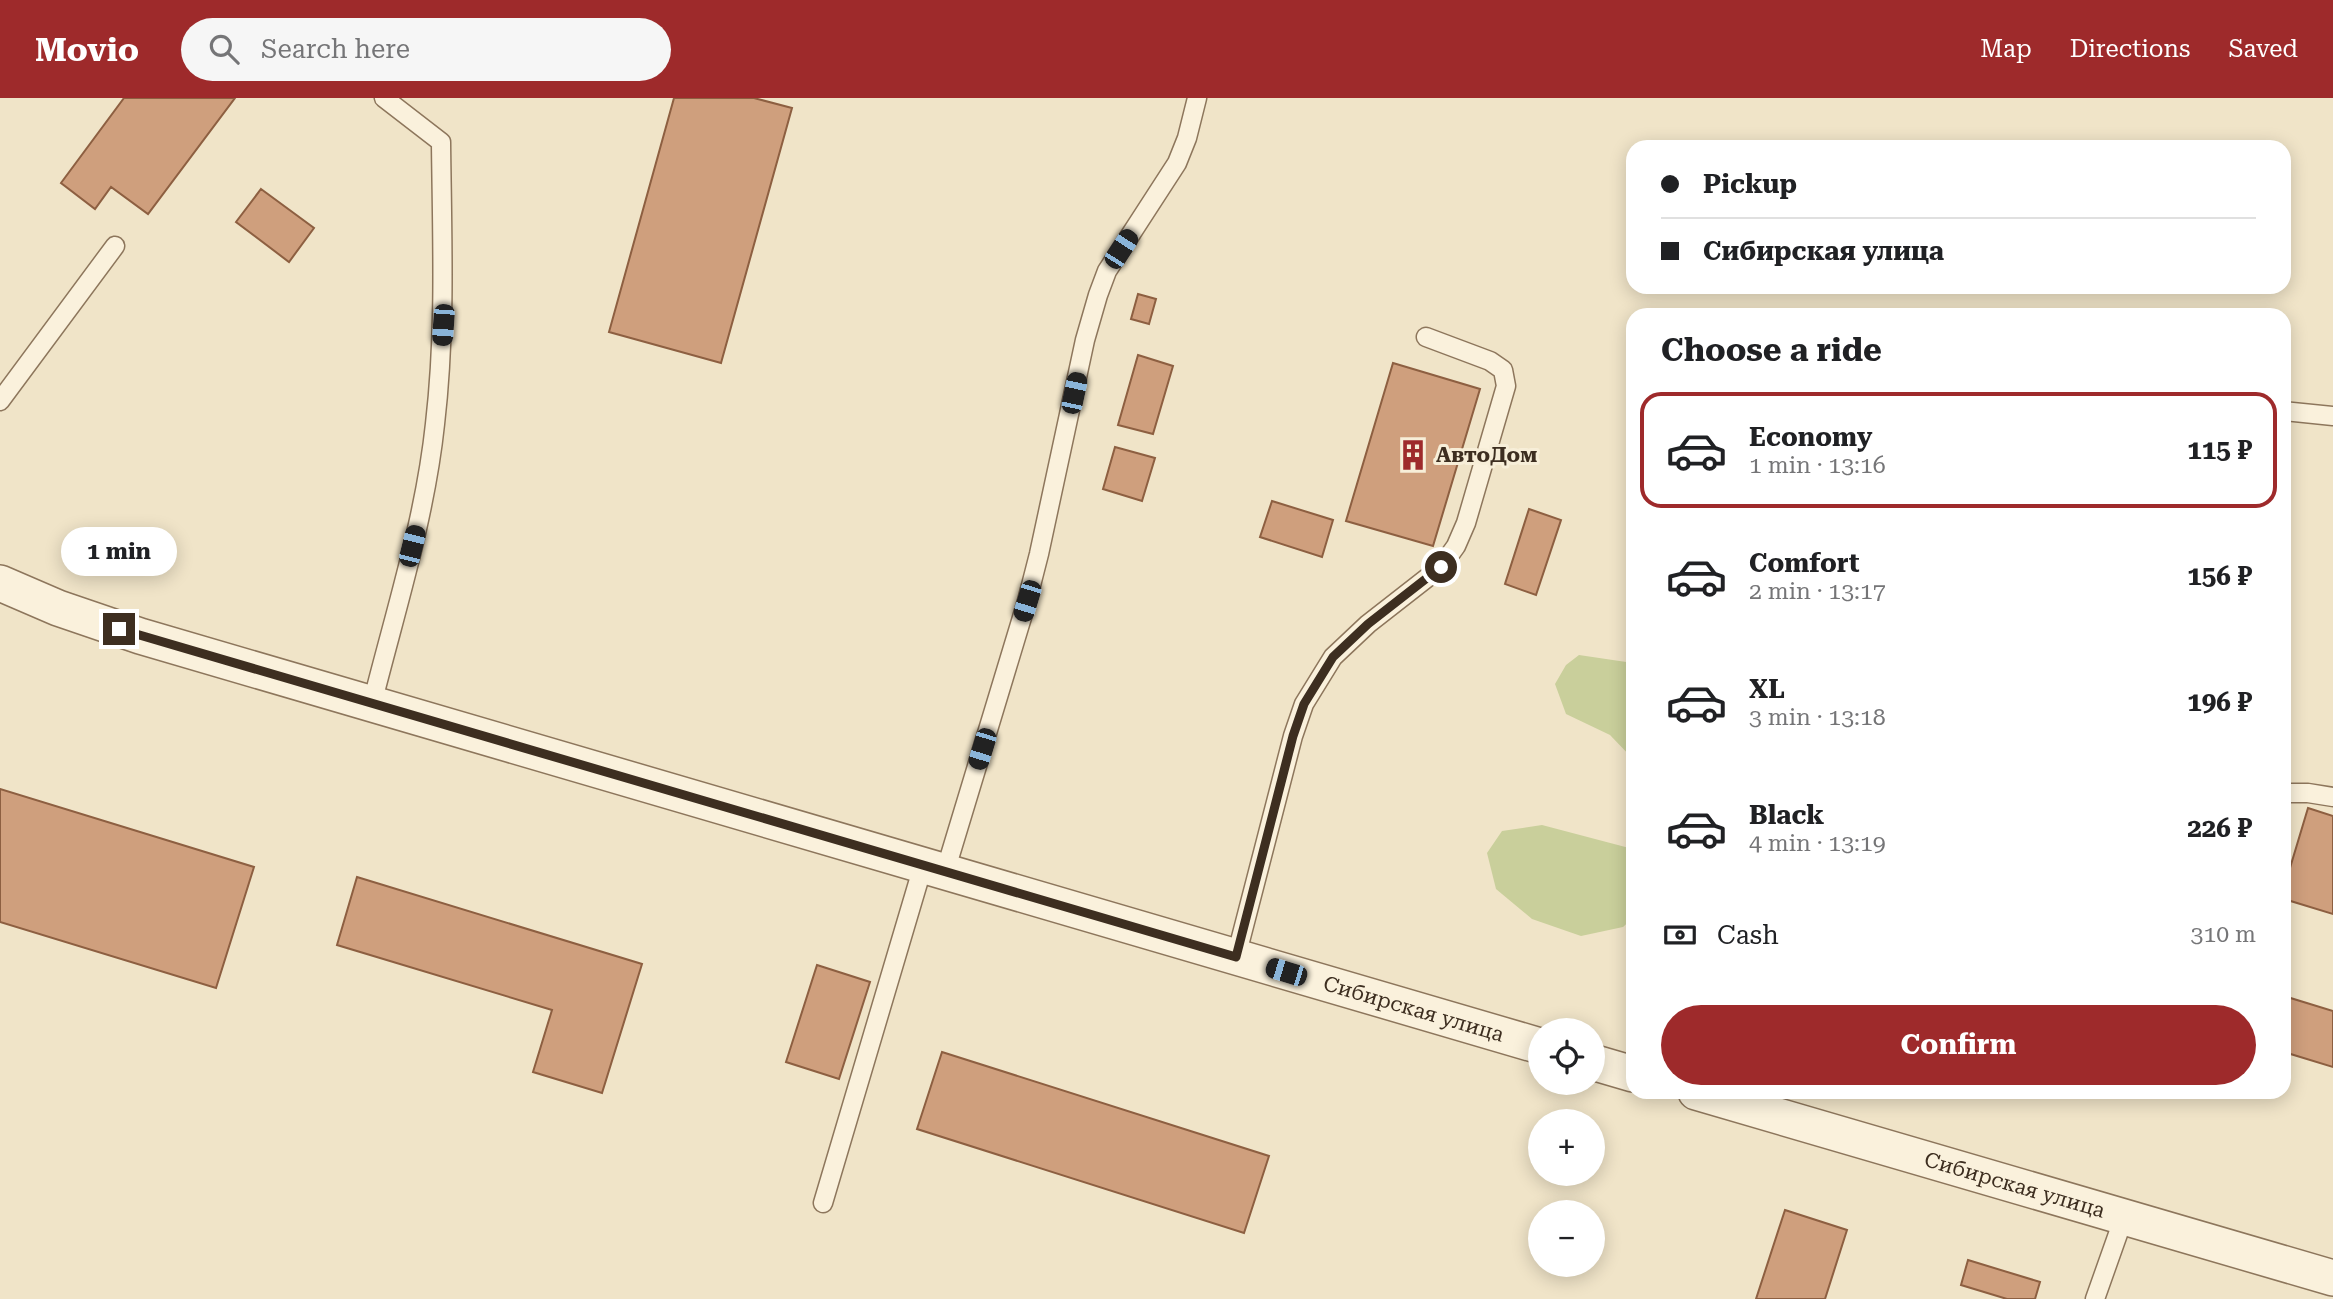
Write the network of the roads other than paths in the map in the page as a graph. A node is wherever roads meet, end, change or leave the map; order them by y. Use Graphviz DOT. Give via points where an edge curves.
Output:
graph roads {
  1 [pos="384,98"];
  2 [pos="1197,98"];
  3 [pos="115,246"];
  4 [pos="1426,337"];
  5 [pos="0,401"];
  6 [pos="2291,412"];
  7 [pos="2333,416"];
  8 [pos="0,583"];
  9 [pos="372,704"];
  10 [pos="2291,793"];
  11 [pos="2333,797"];
  12 [pos="934,869"];
  13 [pos="1236,957"];
  14 [pos="1528,1042"];
  15 [pos="1605,1065"];
  16 [pos="1626,1071"];
  17 [pos="1720,1099"];
  18 [pos="823,1203"];
  19 [pos="2123,1217"];
  20 [pos="2333,1278"];
  21 [pos="2095,1299"];
  1 -- 9 [label="lane" via="441,142 443,325 435,425 419,520"];
  2 -- 12 [label="lane" via="1177,163 1108,271 1098,295 1036,565"];
  3 -- 5 [label="lane"];
  4 -- 13 [label="lane" via="1503,370 1506,386 1466,523 1441,567 1333,657 1304,704"];
  6 -- 7 [label="lane"];
  8 -- 9 [label="street, Сибирская улица" via="140,636"];
  9 -- 12 [label="street, Сибирская улица"];
  10 -- 11 [label="lane"];
  12 -- 13 [label="street, Сибирская улица"];
  12 -- 18 [label="lane"];
  13 -- 14 [label="street, Сибирская улица"];
  15 -- 16 [label="street"];
  17 -- 19 [label="street, Сибирская улица"];
  19 -- 20 [label="street, Сибирская улица"];
  19 -- 21 [label="lane"];
}
